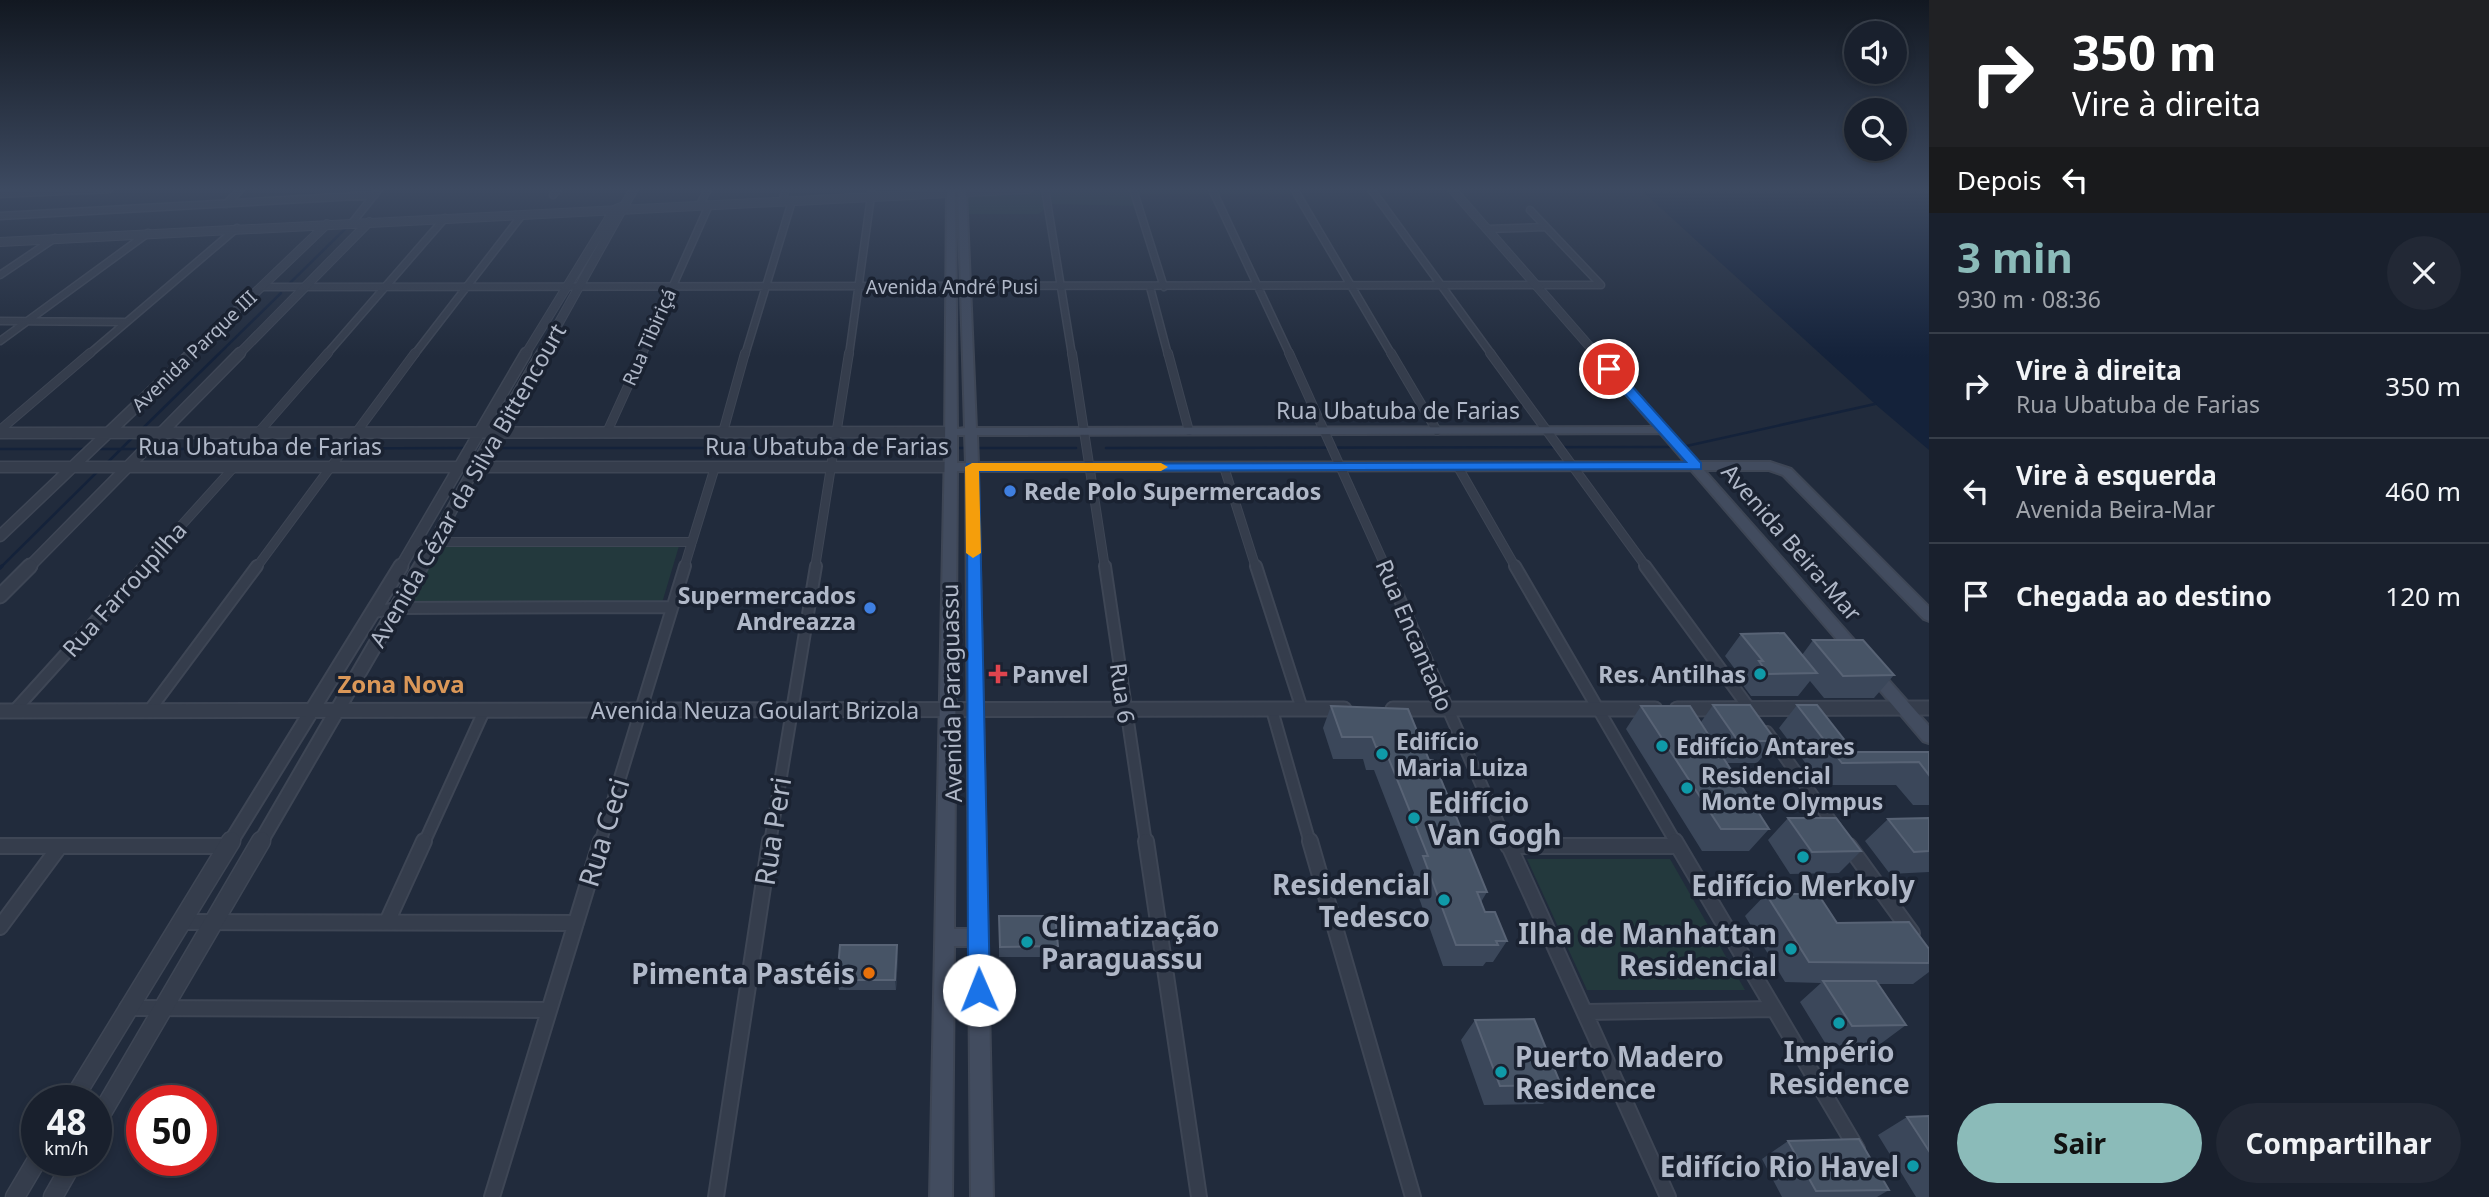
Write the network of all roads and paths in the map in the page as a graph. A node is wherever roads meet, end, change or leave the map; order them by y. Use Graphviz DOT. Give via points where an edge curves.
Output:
graph roads {
  1 [pos="45,245"];
  2 [pos="132,245"];
  3 [pos="217,245"];
  4 [pos="305,245"];
  5 [pos="347,245"];
  6 [pos="422,245"];
  7 [pos="498,245"];
  8 [pos="595,245"];
  9 [pos="602,245"];
  10 [pos="690,245"];
  11 [pos="778,245"];
  12 [pos="863,245"];
  13 [pos="951,245"];
  14 [pos="965,245"];
  15 [pos="1054,245"];
  16 [pos="1151,245"];
  17 [pos="1237,245"];
  18 [pos="1327,245"];
  19 [pos="1412,245"];
  20 [pos="1501,245"];
  21 [pos="1564,245"];
  22 [pos="0,275"];
  23 [pos="261,287"];
  24 [pos="306,287"];
  25 [pos="385,287"];
  26 [pos="464,287"];
  27 [pos="565,287"];
  28 [pos="580,287"];
  29 [pos="670,287"];
  30 [pos="764,287"];
  31 [pos="856,287"];
  32 [pos="951,287"];
  33 [pos="966,287"];
  34 [pos="1060,287"];
  35 [pos="1150,287"];
  36 [pos="1164,287"];
  37 [pos="1256,287"];
  38 [pos="1352,287"];
  39 [pos="1443,287"];
  40 [pos="1538,287"];
  41 [pos="0,321"];
  42 [pos="26,321"];
  43 [pos="124,322"];
  44 [pos="0,341"];
  45 [pos="1189,431"];
  46 [pos="1437,431"];
  47 [pos="0,432"];
  48 [pos="607,432"];
  49 [pos="723,432"];
  50 [pos="836,432"];
  51 [pos="1665,432"];
  52 [pos="108,433"];
  53 [pos="162,433"];
  54 [pos="258,433"];
  55 [pos="356,433"];
  56 [pos="1084,433"];
  57 [pos="1553,435"];
  58 [pos="477,436"];
  59 [pos="1328,436"];
  60 [pos="494,437"];
  61 [pos="970,437"];
  62 [pos="149,438"];
  63 [pos="951,438"];
  64 [pos="1340,461"];
  65 [pos="951,462"];
  66 [pos="972,462"];
  67 [pos="333,463"];
  68 [pos="469,463"];
  69 [pos="1573,463"];
  70 [pos="1694,463"];
  71 [pos="80,465"];
  72 [pos="0,467"];
  73 [pos="128,467"];
  74 [pos="234,467"];
  75 [pos="715,467"];
  76 [pos="833,467"];
  77 [pos="1090,467"];
  78 [pos="1224,467"];
  79 [pos="1458,467"];
  80 [pos="0,536"];
  81 [pos="433,541"];
  82 [pos="414,542"];
  83 [pos="692,542"];
  84 [pos="0,596"];
  85 [pos="672,607"];
  86 [pos="398,608"];
  87 [pos="373,612"];
  88 [pos="1929,616"];
  89 [pos="1904,708"];
  90 [pos="1929,708"];
  91 [pos="1302,709"];
  92 [pos="1355,709"];
  93 [pos="1381,709"];
  94 [pos="1447,709"];
  95 [pos="1599,709"];
  96 [pos="1750,709"];
  97 [pos="640,710"];
  98 [pos="790,710"];
  99 [pos="947,710"];
  100 [pos="975,710"];
  101 [pos="1126,710"];
  102 [pos="1272,710"];
  103 [pos="7,711"];
  104 [pos="149,711"];
  105 [pos="312,711"];
  106 [pos="337,711"];
  107 [pos="484,711"];
  108 [pos="1929,737"];
  109 [pos="0,846"];
  110 [pos="61,846"];
  111 [pos="226,846"];
  112 [pos="1508,846"];
  113 [pos="1678,846"];
  114 [pos="180,922"];
  115 [pos="214,922"];
  116 [pos="387,922"];
  117 [pos="576,923"];
  118 [pos="0,927"];
  119 [pos="944,937"];
  120 [pos="978,938"];
  121 [pos="1921,944"];
  122 [pos="127,1008"];
  123 [pos="163,1009"];
  124 [pos="1773,1009"];
  125 [pos="549,1010"];
  126 [pos="1586,1012"];
  127 [pos="81,1085"];
  128 [pos="112,1096"];
  129 [pos="1865,1162"];
  130 [pos="27,1176"];
  131 [pos="65,1176"];
  132 [pos="15,1197"];
  133 [pos="53,1197"];
  134 [pos="492,1197"];
  135 [pos="716,1197"];
  136 [pos="941,1197"];
  137 [pos="982,1197"];
  138 [pos="1199,1197"];
  139 [pos="1413,1197"];
  140 [pos="1668,1197"];
  1 -- 22 [label="street"];
  2 -- 42 [label="street"];
  3 -- 43 [label="street"];
  4 -- 23 [label="street, Avenida Parque III"];
  5 -- 24 [label="street, Avenida Parque III"];
  6 -- 25 [label="street"];
  7 -- 26 [label="street"];
  8 -- 27 [label="street, Avenida Cézar da Silva Bittencourt"];
  9 -- 28 [label="street, Avenida Cézar da Silva Bittencourt"];
  10 -- 29 [label="street, Rua Tibiriçá"];
  11 -- 30 [label="street"];
  12 -- 31 [label="street"];
  13 -- 32 [label="main road, Avenida Paraguassu"];
  14 -- 33 [label="main road, Avenida Paraguassu"];
  15 -- 34 [label="street, Rua 6"];
  16 -- 36 [label="street"];
  17 -- 37 [label="street, Rua Encantado"];
  18 -- 38 [label="street"];
  19 -- 39 [label="street"];
  20 -- 40 [label="street, Avenida Beira-Mar"];
  21 -- 40 [label="street, Avenida André Pusi" via="1601,283 1598,287"];
  23 -- 24 [label="street, Avenida André Pusi"];
  23 -- 52 [label="street, Avenida Parque III"];
  24 -- 25 [label="street, Avenida André Pusi"];
  24 -- 53 [label="street, Avenida Parque III"];
  25 -- 26 [label="street, Avenida André Pusi"];
  25 -- 54 [label="street"];
  26 -- 27 [label="street, Avenida André Pusi"];
  26 -- 55 [label="street"];
  27 -- 28 [label="street, Avenida André Pusi"];
  27 -- 58 [label="street, Avenida Cézar da Silva Bittencourt"];
  28 -- 29 [label="street, Avenida André Pusi"];
  28 -- 60 [label="street, Avenida Cézar da Silva Bittencourt"];
  29 -- 30 [label="street, Avenida André Pusi"];
  29 -- 48 [label="street, Rua Tibiriçá"];
  30 -- 31 [label="street, Avenida André Pusi"];
  30 -- 49 [label="street"];
  31 -- 32 [label="street, Avenida André Pusi"];
  31 -- 50 [label="street"];
  32 -- 33 [label="street, Avenida André Pusi"];
  32 -- 63 [label="main road, Avenida Paraguassu"];
  33 -- 34 [label="street, Avenida André Pusi"];
  33 -- 61 [label="main road, Avenida Paraguassu"];
  34 -- 35 [label="street, Avenida André Pusi"];
  34 -- 56 [label="street, Rua 6"];
  35 -- 36 [label="street, Avenida André Pusi"];
  35 -- 45 [label="street"];
  36 -- 37 [label="street, Avenida André Pusi"];
  37 -- 38 [label="street, Avenida André Pusi"];
  37 -- 59 [label="street, Rua Encantado"];
  38 -- 39 [label="street, Avenida André Pusi"];
  38 -- 46 [label="street"];
  39 -- 40 [label="street, Avenida André Pusi"];
  39 -- 57 [label="street"];
  40 -- 51 [label="street, Avenida Beira-Mar"];
  41 -- 42 [label="street"];
  42 -- 43 [label="street"];
  42 -- 44 [label="street"];
  43 -- 47 [label="street"];
  45 -- 56 [label="main road, Rua Ubatuba de Farias"];
  45 -- 59 [label="main road, Rua Ubatuba de Farias"];
  46 -- 57 [label="main road, Rua Ubatuba de Farias"];
  46 -- 59 [label="main road, Rua Ubatuba de Farias"];
  47 -- 52 [label="street, Rua Ubatuba de Farias"];
  48 -- 49 [label="street, Rua Ubatuba de Farias"];
  48 -- 60 [label="street, Rua Ubatuba de Farias"];
  49 -- 50 [label="street, Rua Ubatuba de Farias"];
  50 -- 63 [label="street, Rua Ubatuba de Farias"];
  50 -- 76 [label="street, Rua Peri"];
  51 -- 57 [label="main road, Rua Ubatuba de Farias"];
  51 -- 70 [label="main road, Avenida Beira-Mar"];
  52 -- 62 [label="street, Rua Ubatuba de Farias"];
  52 -- 71 [label="street, Avenida Parque III"];
  53 -- 54 [label="street, Rua Ubatuba de Farias"];
  53 -- 62 [label="street, Avenida Parque III"];
  54 -- 55 [label="street, Rua Ubatuba de Farias"];
  55 -- 58 [label="street, Rua Ubatuba de Farias"];
  55 -- 67 [label="street"];
  56 -- 61 [label="main road, Rua Ubatuba de Farias"];
  56 -- 77 [label="street, Rua 6"];
  57 -- 69 [label="street"];
  58 -- 60 [label="street, Rua Ubatuba de Farias"];
  58 -- 68 [label="street, Avenida Cézar da Silva Bittencourt"];
  59 -- 64 [label="street, Rua Encantado"];
  60 -- 68 [label="street, Avenida Cézar da Silva Bittencourt"];
  61 -- 63 [label="main road, Rua Ubatuba de Farias"];
  61 -- 66 [label="main road, Avenida Paraguassu"];
  62 -- 73 [label="street, Avenida Parque III"];
  63 -- 65 [label="main road, Avenida Paraguassu"];
  64 -- 78 [label="main road, Rua Ubatuba de Farias"];
  64 -- 79 [label="main road, Rua Ubatuba de Farias"];
  64 -- 94 [label="street, Rua Encantado"];
  65 -- 66 [label="main road, Rua Ubatuba de Farias"];
  65 -- 76 [label="street, Rua Ubatuba de Farias"];
  65 -- 99 [label="main road, Avenida Paraguassu"];
  66 -- 77 [label="main road, Rua Ubatuba de Farias"];
  66 -- 100 [label="main road, Avenida Paraguassu"];
  67 -- 68 [label="street, Rua Ubatuba de Farias"];
  67 -- 74 [label="street, Rua Ubatuba de Farias"];
  67 -- 104 [label="street"];
  68 -- 75 [label="street, Rua Ubatuba de Farias"];
  68 -- 81 [label="street, Avenida Cézar da Silva Bittencourt"];
  68 -- 82 [label="street, Avenida Cézar da Silva Bittencourt"];
  69 -- 70 [label="main road, Rua Ubatuba de Farias"];
  69 -- 79 [label="main road, Rua Ubatuba de Farias"];
  69 -- 96 [label="street"];
  70 -- 88 [label="main road, Rua Ubatuba de Farias" via="1787,471"];
  70 -- 89 [label="main road, Avenida Beira-Mar"];
  71 -- 72 [label="street, Rua Ubatuba de Farias"];
  71 -- 73 [label="street, Rua Ubatuba de Farias"];
  71 -- 80 [label="street, Avenida Parque III"];
  73 -- 74 [label="street, Rua Ubatuba de Farias"];
  73 -- 84 [label="street, Avenida Parque III"];
  74 -- 103 [label="street, Rua Farroupilha"];
  75 -- 76 [label="street, Rua Ubatuba de Farias"];
  75 -- 83 [label="street, Rua Ceci"];
  76 -- 98 [label="street, Rua Peri"];
  77 -- 78 [label="main road, Rua Ubatuba de Farias"];
  77 -- 101 [label="street, Rua 6"];
  78 -- 91 [label="street"];
  79 -- 95 [label="street"];
  81 -- 82 [label="street"];
  81 -- 83 [label="street"];
  81 -- 86 [label="street, Avenida Cézar da Silva Bittencourt"];
  82 -- 87 [label="street, Avenida Cézar da Silva Bittencourt"];
  83 -- 85 [label="street, Rua Ceci"];
  85 -- 86 [label="street"];
  85 -- 97 [label="street, Rua Ceci"];
  86 -- 87 [label="street"];
  86 -- 106 [label="street, Avenida Cézar da Silva Bittencourt"];
  87 -- 105 [label="street, Avenida Cézar da Silva Bittencourt"];
  89 -- 90 [label="street"];
  89 -- 96 [label="street"];
  89 -- 108 [label="main road, Avenida Beira-Mar"];
  91 -- 92 [label="street, Avenida Neuza Goulart Brizola"];
  91 -- 102 [label="street, Avenida Neuza Goulart Brizola"];
  93 -- 94 [label="street"];
  94 -- 95 [label="street"];
  94 -- 112 [label="street, Rua Encantado"];
  95 -- 96 [label="street"];
  95 -- 113 [label="street"];
  96 -- 121 [label="street"];
  97 -- 98 [label="street, Avenida Neuza Goulart Brizola"];
  97 -- 107 [label="street, Avenida Neuza Goulart Brizola"];
  97 -- 117 [label="street, Rua Ceci"];
  98 -- 99 [label="street, Avenida Neuza Goulart Brizola"];
  98 -- 135 [label="street, Rua Peri"];
  99 -- 100 [label="street, Avenida Neuza Goulart Brizola"];
  99 -- 119 [label="main road, Avenida Paraguassu"];
  100 -- 101 [label="street, Avenida Neuza Goulart Brizola"];
  100 -- 120 [label="main road, Avenida Paraguassu"];
  101 -- 102 [label="street, Avenida Neuza Goulart Brizola"];
  101 -- 138 [label="street, Rua 6"];
  102 -- 139 [label="street"];
  103 -- 104 [label="street, Avenida Neuza Goulart Brizola"];
  104 -- 105 [label="street, Avenida Neuza Goulart Brizola"];
  105 -- 106 [label="street, Avenida Neuza Goulart Brizola"];
  105 -- 111 [label="street, Avenida Cézar da Silva Bittencourt"];
  106 -- 107 [label="street, Avenida Neuza Goulart Brizola"];
  106 -- 115 [label="street, Avenida Cézar da Silva Bittencourt"];
  107 -- 116 [label="street"];
  109 -- 110 [label="street"];
  110 -- 111 [label="street"];
  110 -- 118 [label="street"];
  111 -- 114 [label="street, Avenida Cézar da Silva Bittencourt"];
  112 -- 113 [label="street"];
  112 -- 126 [label="street, Rua Encantado"];
  113 -- 124 [label="street"];
  114 -- 115 [label="street"];
  114 -- 122 [label="street, Avenida Cézar da Silva Bittencourt"];
  115 -- 116 [label="street"];
  115 -- 123 [label="street, Avenida Cézar da Silva Bittencourt"];
  116 -- 117 [label="street"];
  117 -- 125 [label="street, Rua Ceci"];
  119 -- 120 [label="main road"];
  119 -- 136 [label="main road, Avenida Paraguassu"];
  120 -- 137 [label="main road, Avenida Paraguassu"];
  122 -- 123 [label="street"];
  122 -- 127 [label="street, Avenida Cézar da Silva Bittencourt"];
  123 -- 125 [label="street"];
  123 -- 128 [label="street, Avenida Cézar da Silva Bittencourt"];
  124 -- 126 [label="street"];
  124 -- 129 [label="street"];
  125 -- 134 [label="street, Rua Ceci"];
  126 -- 140 [label="street, Rua Encantado"];
  130 -- 132 [label="street"];
  131 -- 133 [label="street"];
}
